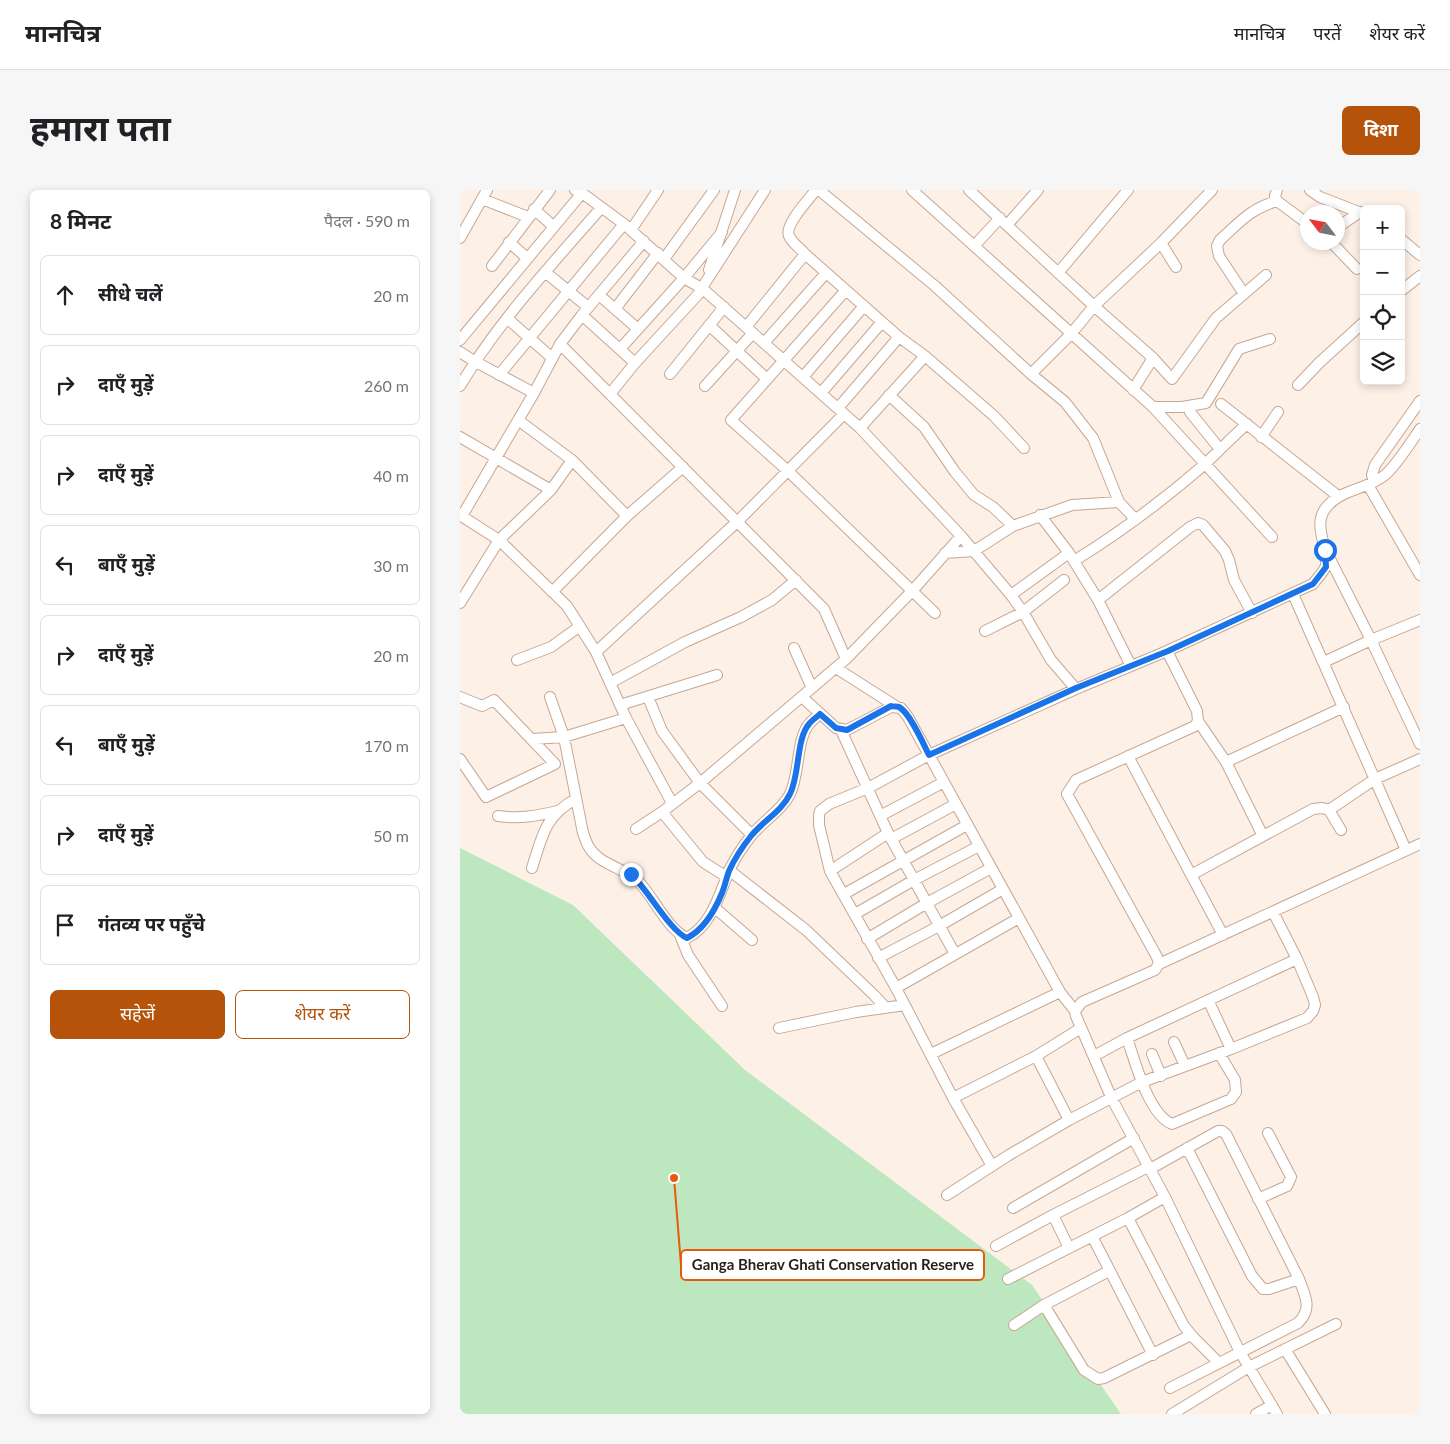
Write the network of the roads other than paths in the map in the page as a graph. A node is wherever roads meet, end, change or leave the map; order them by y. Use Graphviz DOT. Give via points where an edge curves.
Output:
graph roads {
  1 [pos="550,190"];
  2 [pos="658,190"];
  3 [pos="714,190"];
  4 [pos="735,190"];
  5 [pos="765,190"];
  6 [pos="817,190"];
  7 [pos="912,190"];
  8 [pos="970,190"];
  9 [pos="1038,190"];
  10 [pos="1128,190"];
  11 [pos="1212,190"];
  12 [pos="1276,190"];
  13 [pos="1310,190"];
  14 [pos="578,192"];
  15 [pos="485,194"];
  16 [pos="1277,201"];
  17 [pos="601,208"];
  18 [pos="1360,212"];
  19 [pos="531,213"];
  20 [pos="1360,214"];
  21 [pos="1300,218"];
  22 [pos="1004,222"];
  23 [pos="1345,223"];
  24 [pos="553,226"];
  25 [pos="628,227"];
  26 [pos="722,232"];
  27 [pos="460,238"];
  28 [pos="644,241"];
  29 [pos="509,242"];
  30 [pos="1405,242"];
  31 [pos="1161,243"];
  32 [pos="974,246"];
  33 [pos="1338,250"];
  34 [pos="805,254"];
  35 [pos="1420,255"];
  36 [pos="661,256"];
  37 [pos="527,258"];
  38 [pos="492,266"];
  39 [pos="1176,267"];
  40 [pos="1357,269"];
  41 [pos="545,272"];
  42 [pos="826,273"];
  43 [pos="1058,273"];
  44 [pos="1266,275"];
  45 [pos="1420,276"];
  46 [pos="684,278"];
  47 [pos="1405,288"];
  48 [pos="703,289"];
  49 [pos="846,290"];
  50 [pos="568,291"];
  51 [pos="1244,294"];
  52 [pos="599,295"];
  53 [pos="864,306"];
  54 [pos="1094,306"];
  55 [pos="724,307"];
  56 [pos="615,309"];
  57 [pos="585,311"];
  58 [pos="508,319"];
  59 [pos="882,322"];
  60 [pos="710,325"];
  61 [pos="1360,326"];
  62 [pos="638,329"];
  63 [pos="750,330"];
  64 [pos="1071,334"];
  65 [pos="899,337"];
  66 [pos="530,338"];
  67 [pos="1270,339"];
  68 [pos="460,340"];
  69 [pos="764,343"];
  70 [pos="560,344"];
  71 [pos="620,349"];
  72 [pos="737,350"];
  73 [pos="460,352"];
  74 [pos="925,356"];
  75 [pos="552,358"];
  76 [pos="1153,358"];
  77 [pos="474,361"];
  78 [pos="785,361"];
  79 [pos="635,363"];
  80 [pos="670,374"];
  81 [pos="1030,374"];
  82 [pos="499,375"];
  83 [pos="803,377"];
  84 [pos="767,379"];
  85 [pos="1298,385"];
  86 [pos="460,386"];
  87 [pos="705,386"];
  88 [pos="1133,390"];
  89 [pos="534,393"];
  90 [pos="821,393"];
  91 [pos="610,394"];
  92 [pos="888,395"];
  93 [pos="1420,401"];
  94 [pos="1221,404"];
  95 [pos="1153,407"];
  96 [pos="841,411"];
  97 [pos="1190,412"];
  98 [pos="1278,412"];
  99 [pos="518,420"];
  100 [pos="1247,424"];
  101 [pos="860,428"];
  102 [pos="1420,429"];
  103 [pos="460,437"];
  104 [pos="1261,437"];
  105 [pos="1024,448"];
  106 [pos="1219,448"];
  107 [pos="496,459"];
  108 [pos="572,460"];
  109 [pos="1205,463"];
  110 [pos="683,467"];
  111 [pos="788,471"];
  112 [pos="1371,483"];
  113 [pos="551,490"];
  114 [pos="1338,496"];
  115 [pos="1119,502"];
  116 [pos="461,515"];
  117 [pos="1040,515"];
  118 [pos="627,516"];
  119 [pos="1135,519"];
  120 [pos="738,521"];
  121 [pos="1014,526"];
  122 [pos="961,536"];
  123 [pos="1272,537"];
  124 [pos="498,540"];
  125 [pos="1325,550"];
  126 [pos="974,551"];
  127 [pos="945,553"];
  128 [pos="1072,557"];
  129 [pos="1416,558"];
  130 [pos="1420,575"];
  131 [pos="796,580"];
  132 [pos="1064,580"];
  133 [pos="913,590"];
  134 [pos="552,592"];
  135 [pos="1293,594"];
  136 [pos="1011,595"];
  137 [pos="1098,600"];
  138 [pos="460,603"];
  139 [pos="1023,612"];
  140 [pos="936,613"];
  141 [pos="1252,613"];
  142 [pos="1420,620"];
  143 [pos="580,626"];
  144 [pos="985,631"];
  145 [pos="1371,640"];
  146 [pos="794,648"];
  147 [pos="1168,651"];
  148 [pos="596,652"];
  149 [pos="846,659"];
  150 [pos="517,660"];
  151 [pos="1324,662"];
  152 [pos="1131,666"];
  153 [pos="836,668"];
  154 [pos="718,675"];
  155 [pos="610,683"];
  156 [pos="812,688"];
  157 [pos="1076,688"];
  158 [pos="648,697"];
  159 [pos="802,697"];
  160 [pos="460,698"];
  161 [pos="550,698"];
  162 [pos="620,705"];
  163 [pos="897,707"];
  164 [pos="1344,707"];
  165 [pos="820,714"];
  166 [pos="626,718"];
  167 [pos="1198,720"];
  168 [pos="841,730"];
  169 [pos="564,737"];
  170 [pos="532,739"];
  171 [pos="1420,744"];
  172 [pos="929,755"];
  173 [pos="1128,756"];
  174 [pos="460,759"];
  175 [pos="1420,759"];
  176 [pos="1226,762"];
  177 [pos="1375,778"];
  178 [pos="944,782"];
  179 [pos="700,783"];
  180 [pos="868,788"];
  181 [pos="576,799"];
  182 [pos="672,803"];
  183 [pos="956,804"];
  184 [pos="1329,810"];
  185 [pos="558,811"];
  186 [pos="662,812"];
  187 [pos="498,816"];
  188 [pos="880,816"];
  189 [pos="967,825"];
  190 [pos="636,829"];
  191 [pos="1341,830"];
  192 [pos="752,835"];
  193 [pos="889,836"];
  194 [pos="1264,836"];
  195 [pos="1420,844"];
  196 [pos="979,846"];
  197 [pos="1406,850"];
  198 [pos="903,861"];
  199 [pos="532,868"];
  200 [pos="991,868"];
  201 [pos="830,870"];
  202 [pos="728,874"];
  203 [pos="1191,875"];
  204 [pos="914,880"];
  205 [pos="1003,889"];
  206 [pos="844,894"];
  207 [pos="926,903"];
  208 [pos="714,908"];
  209 [pos="1272,912"];
  210 [pos="855,914"];
  211 [pos="1019,918"];
  212 [pos="939,926"];
  213 [pos="680,935"];
  214 [pos="1223,935"];
  215 [pos="867,939"];
  216 [pos="752,940"];
  217 [pos="955,954"];
  218 [pos="878,958"];
  219 [pos="1296,959"];
  220 [pos="1159,964"];
  221 [pos="896,988"];
  222 [pos="1060,992"];
  223 [pos="1208,1000"];
  224 [pos="905,1005"];
  225 [pos="722,1006"];
  226 [pos="885,1008"];
  227 [pos="1075,1011"];
  228 [pos="779,1028"];
  229 [pos="1081,1028"];
  230 [pos="1126,1038"];
  231 [pos="1174,1042"];
  232 [pos="1231,1049"];
  233 [pos="1219,1053"];
  234 [pos="931,1054"];
  235 [pos="1152,1054"];
  236 [pos="1036,1056"];
  237 [pos="1094,1056"];
  238 [pos="1185,1066"];
  239 [pos="1161,1076"];
  240 [pos="1142,1082"];
  241 [pos="953,1098"];
  242 [pos="1112,1099"];
  243 [pos="1069,1120"];
  244 [pos="1268,1133"];
  245 [pos="1136,1142"];
  246 [pos="1187,1148"];
  247 [pos="992,1166"];
  248 [pos="1148,1166"];
  249 [pos="948,1195"];
  250 [pos="1165,1197"];
  251 [pos="1258,1199"];
  252 [pos="1012,1208"];
  253 [pos="1053,1214"];
  254 [pos="1128,1218"];
  255 [pos="1092,1236"];
  256 [pos="996,1246"];
  257 [pos="1069,1248"];
  258 [pos="1109,1271"];
  259 [pos="1008,1279"];
  260 [pos="1299,1279"];
  261 [pos="1044,1305"];
  262 [pos="1336,1324"];
  263 [pos="1014,1325"];
  264 [pos="1191,1335"];
  265 [pos="1285,1349"];
  266 [pos="1240,1352"];
  267 [pos="1153,1355"];
  268 [pos="1219,1363"];
  269 [pos="1249,1367"];
  270 [pos="1170,1388"];
  271 [pos="1274,1410"];
  272 [pos="1172,1414"];
  273 [pos="1256,1414"];
  274 [pos="1325,1414"];
  1 -- 19 [label="street"];
  2 -- 25 [label="street"];
  3 -- 36 [label="street"];
  4 -- 26 [label="street"];
  5 -- 26 [label="street" via="705,283"];
  6 -- 34 [label="street" via="788,230 791,240"];
  6 -- 81 [label="street" via="935,286"];
  7 -- 32 [label="street"];
  8 -- 22 [label="street"];
  9 -- 22 [label="street"];
  10 -- 43 [label="street"];
  11 -- 31 [label="street"];
  12 -- 16 [label="street"];
  13 -- 18 [label="street"];
  14 -- 17 [label="street"];
  14 -- 24 [label="street"];
  15 -- 19 [label="street"];
  15 -- 27 [label="street"];
  16 -- 21 [label="street"];
  16 -- 51 [label="street" via="1253,210 1217,246 1219,256"];
  17 -- 25 [label="street"];
  17 -- 41 [label="street"];
  19 -- 24 [label="street"];
  19 -- 29 [label="street"];
  20 -- 23 [label="street"];
  22 -- 32 [label="street"];
  22 -- 43 [label="street"];
  24 -- 37 [label="street"];
  25 -- 28 [label="street"];
  25 -- 50 [label="street"];
  26 -- 46 [label="street"];
  28 -- 36 [label="street"];
  28 -- 52 [label="street"];
  29 -- 37 [label="street"];
  29 -- 38 [label="street"];
  30 -- 35 [label="street"];
  31 -- 39 [label="street"];
  31 -- 54 [label="street"];
  32 -- 64 [label="street"];
  33 -- 40 [label="street"];
  34 -- 42 [label="street"];
  34 -- 63 [label="street"];
  36 -- 46 [label="street"];
  36 -- 56 [label="street"];
  37 -- 68 [label="street"];
  41 -- 50 [label="street"];
  41 -- 58 [label="street"];
  42 -- 49 [label="street"];
  42 -- 69 [label="street"];
  43 -- 54 [label="street"];
  44 -- 51 [label="street"];
  45 -- 47 [label="street"];
  46 -- 48 [label="street"];
  46 -- 62 [label="street"];
  48 -- 55 [label="street"];
  48 -- 79 [label="street"];
  49 -- 53 [label="street"];
  49 -- 78 [label="street"];
  50 -- 57 [label="street"];
  50 -- 66 [label="street"];
  51 -- 76 [label="street" via="1216,318 1172,379"];
  52 -- 56 [label="street"];
  52 -- 57 [label="street"];
  53 -- 59 [label="street"];
  53 -- 83 [label="street"];
  54 -- 64 [label="street"];
  54 -- 76 [label="street"];
  55 -- 60 [label="street"];
  55 -- 63 [label="street"];
  56 -- 62 [label="street"];
  57 -- 70 [label="street"];
  57 -- 71 [label="street"];
  58 -- 66 [label="street"];
  58 -- 77 [label="street"];
  59 -- 65 [label="street"];
  59 -- 90 [label="street"];
  60 -- 72 [label="street"];
  60 -- 80 [label="street"];
  61 -- 85 [label="street"];
  62 -- 71 [label="street"];
  63 -- 69 [label="street"];
  63 -- 72 [label="street"];
  64 -- 81 [label="street"];
  64 -- 88 [label="street"];
  65 -- 74 [label="street"];
  65 -- 96 [label="street"];
  66 -- 75 [label="street"];
  66 -- 82 [label="street"];
  67 -- 95 [label="street" via="1239,349 1206,403 1182,408"];
  69 -- 78 [label="street"];
  70 -- 75 [label="street"];
  70 -- 91 [label="street"];
  71 -- 79 [label="street"];
  72 -- 84 [label="street"];
  72 -- 87 [label="street"];
  73 -- 77 [label="street"];
  74 -- 92 [label="street"];
  74 -- 105 [label="street" via="994,416"];
  75 -- 89 [label="street"];
  76 -- 88 [label="street"];
  77 -- 82 [label="street"];
  77 -- 86 [label="street"];
  78 -- 83 [label="street"];
  78 -- 84 [label="street"];
  79 -- 91 [label="street"];
  81 -- 115 [label="street" via="1065,402 1093,438"];
  82 -- 89 [label="street"];
  83 -- 90 [label="street"];
  84 -- 111 [label="street" via="731,420"];
  88 -- 95 [label="street"];
  89 -- 99 [label="street"];
  90 -- 96 [label="street"];
  91 -- 110 [label="street"];
  92 -- 101 [label="street"];
  92 -- 121 [label="street" via="924,428 974,495"];
  93 -- 112 [label="street" via="1375,465"];
  94 -- 100 [label="street"];
  95 -- 109 [label="street"];
  96 -- 101 [label="street"];
  96 -- 111 [label="street"];
  97 -- 106 [label="street"];
  98 -- 104 [label="street"];
  99 -- 107 [label="street"];
  99 -- 108 [label="street"];
  100 -- 104 [label="street"];
  100 -- 106 [label="street"];
  101 -- 122 [label="street"];
  102 -- 112 [label="street" via="1387,474"];
  103 -- 107 [label="street"];
  104 -- 114 [label="street"];
  106 -- 109 [label="street"];
  107 -- 113 [label="street"];
  107 -- 116 [label="street"];
  108 -- 113 [label="street"];
  108 -- 118 [label="street"];
  109 -- 119 [label="street"];
  109 -- 123 [label="street"];
  110 -- 118 [label="street"];
  110 -- 120 [label="street"];
  111 -- 120 [label="street"];
  111 -- 133 [label="street"];
  112 -- 114 [label="street"];
  112 -- 129 [label="street"];
  113 -- 124 [label="street"];
  114 -- 125 [label="street" via="1320,516"];
  115 -- 117 [label="street" via="1072,505"];
  115 -- 119 [label="street"];
  116 -- 124 [label="street"];
  117 -- 121 [label="street"];
  117 -- 128 [label="street"];
  118 -- 134 [label="street"];
  119 -- 128 [label="street"];
  120 -- 131 [label="street"];
  120 -- 148 [label="street"];
  121 -- 126 [label="street"];
  122 -- 126 [label="street"];
  122 -- 127 [label="street"];
  124 -- 134 [label="street"];
  124 -- 138 [label="street"];
  125 -- 135 [label="street" via="1326,567 1313,584"];
  125 -- 145 [label="street"];
  126 -- 127 [label="street"];
  126 -- 136 [label="street"];
  127 -- 133 [label="street"];
  128 -- 136 [label="street"];
  128 -- 137 [label="street"];
  129 -- 130 [label="street"];
  131 -- 149 [label="street" via="824,608"];
  131 -- 155 [label="street" via="772,600 684,642"];
  132 -- 139 [label="street"];
  133 -- 140 [label="street"];
  133 -- 149 [label="street"];
  134 -- 143 [label="street" via="567,606"];
  135 -- 141 [label="street"];
  135 -- 151 [label="street"];
  136 -- 139 [label="street"];
  137 -- 141 [label="street" via="1198,522 1225,551 1234,580"];
  137 -- 152 [label="street"];
  139 -- 144 [label="street"];
  139 -- 157 [label="street" via="1051,660"];
  141 -- 147 [label="street"];
  142 -- 145 [label="street"];
  143 -- 148 [label="street"];
  143 -- 150 [label="street" via="551,647"];
  145 -- 151 [label="street"];
  145 -- 171 [label="street"];
  146 -- 156 [label="street"];
  147 -- 152 [label="street"];
  147 -- 167 [label="street" via="1197,711"];
  148 -- 155 [label="street"];
  149 -- 153 [label="street"];
  151 -- 164 [label="street"];
  152 -- 157 [label="street"];
  153 -- 156 [label="street"];
  153 -- 163 [label="street"];
  154 -- 158 [label="street"];
  155 -- 162 [label="street"];
  156 -- 159 [label="street"];
  157 -- 172 [label="street"];
  158 -- 162 [label="street"];
  158 -- 179 [label="street" via="662,731"];
  159 -- 165 [label="street"];
  159 -- 179 [label="street"];
  160 -- 170 [label="street" via="482,706 494,700"];
  161 -- 169 [label="street"];
  162 -- 166 [label="street"];
  163 -- 168 [label="street" via="891,706 847,730"];
  163 -- 172 [label="street" via="908,717"];
  164 -- 176 [label="street"];
  164 -- 177 [label="street"];
  165 -- 168 [label="street"];
  165 -- 192 [label="street" via="806,727 790,795"];
  166 -- 169 [label="street"];
  166 -- 182 [label="street"];
  167 -- 173 [label="street" via="1195,726"];
  167 -- 176 [label="street"];
  168 -- 180 [label="street"];
  169 -- 170 [label="street"];
  169 -- 181 [label="street"];
  170 -- 174 [label="street" via="555,764 486,797"];
  172 -- 178 [label="street"];
  172 -- 180 [label="street"];
  173 -- 203 [label="street"];
  173 -- 220 [label="street" via="1076,780 1067,794"];
  175 -- 177 [label="street"];
  176 -- 194 [label="street"];
  177 -- 184 [label="street"];
  177 -- 197 [label="street"];
  178 -- 183 [label="street"];
  178 -- 188 [label="street"];
  179 -- 182 [label="street"];
  179 -- 192 [label="street"];
  180 -- 188 [label="street"];
  180 -- 201 [label="street" via="820,811 819,825"];
  181 -- 185 [label="street"];
  181 -- 213 [label="street" via="589,848 597,856 631,874"];
  182 -- 186 [label="street"];
  183 -- 189 [label="street"];
  183 -- 193 [label="street"];
  184 -- 191 [label="street"];
  184 -- 194 [label="street" via="1313,809"];
  185 -- 187 [label="street" via="526,818"];
  185 -- 199 [label="street" via="550,819"];
  186 -- 190 [label="street"];
  186 -- 202 [label="street" via="703,862"];
  188 -- 193 [label="street"];
  189 -- 196 [label="street"];
  189 -- 198 [label="street"];
  192 -- 202 [label="street"];
  193 -- 198 [label="street"];
  193 -- 201 [label="street"];
  194 -- 203 [label="street"];
  195 -- 197 [label="street"];
  196 -- 200 [label="street"];
  196 -- 204 [label="street"];
  197 -- 209 [label="street"];
  198 -- 204 [label="street"];
  198 -- 206 [label="street"];
  200 -- 205 [label="street"];
  200 -- 207 [label="street"];
  201 -- 206 [label="street"];
  202 -- 208 [label="street"];
  202 -- 226 [label="street" via="806,930"];
  203 -- 214 [label="street"];
  204 -- 207 [label="street"];
  204 -- 210 [label="street"];
  205 -- 211 [label="street"];
  205 -- 212 [label="street"];
  206 -- 210 [label="street"];
  207 -- 212 [label="street"];
  207 -- 215 [label="street"];
  208 -- 213 [label="street" via="693,935 687,938"];
  208 -- 216 [label="street"];
  209 -- 214 [label="street"];
  209 -- 219 [label="street"];
  210 -- 215 [label="street"];
  211 -- 217 [label="street"];
  211 -- 222 [label="street"];
  212 -- 217 [label="street"];
  212 -- 218 [label="street"];
  213 -- 225 [label="street" via="688,955"];
  214 -- 220 [label="street"];
  215 -- 218 [label="street"];
  217 -- 221 [label="street"];
  218 -- 221 [label="street"];
  219 -- 223 [label="street"];
  219 -- 232 [label="street" via="1313,997 1313,1011 1307,1018"];
  220 -- 227 [label="street" via="1154,970 1082,1002"];
  221 -- 224 [label="street"];
  222 -- 227 [label="street"];
  222 -- 234 [label="street"];
  223 -- 230 [label="street"];
  223 -- 232 [label="street"];
  224 -- 226 [label="street"];
  224 -- 234 [label="street"];
  226 -- 228 [label="street"];
  227 -- 229 [label="street"];
  229 -- 236 [label="street"];
  229 -- 237 [label="street"];
  230 -- 237 [label="street"];
  230 -- 240 [label="street"];
  231 -- 238 [label="street"];
  232 -- 233 [label="street"];
  233 -- 238 [label="street"];
  233 -- 240 [label="street" via="1235,1080 1236,1092 1231,1099 1176,1124 1158,1115"];
  234 -- 241 [label="street"];
  235 -- 239 [label="street"];
  236 -- 241 [label="street"];
  236 -- 243 [label="street"];
  237 -- 242 [label="street"];
  238 -- 239 [label="street"];
  239 -- 240 [label="street"];
  240 -- 242 [label="street"];
  241 -- 247 [label="street"];
  242 -- 243 [label="street"];
  242 -- 245 [label="street"];
  243 -- 247 [label="street"];
  244 -- 251 [label="street" via="1291,1177 1287,1186"];
  245 -- 248 [label="street"];
  245 -- 252 [label="street"];
  246 -- 248 [label="street"];
  246 -- 251 [label="street" via="1222,1131"];
  246 -- 260 [label="street" via="1258,1285 1270,1289"];
  247 -- 249 [label="street"];
  248 -- 250 [label="street"];
  248 -- 253 [label="street"];
  250 -- 254 [label="street"];
  250 -- 266 [label="street"];
  251 -- 260 [label="street"];
  253 -- 256 [label="street"];
  253 -- 257 [label="street"];
  254 -- 255 [label="street"];
  254 -- 264 [label="street"];
  255 -- 257 [label="street"];
  255 -- 258 [label="street"];
  257 -- 259 [label="street"];
  258 -- 261 [label="street"];
  258 -- 267 [label="street"];
  260 -- 266 [label="street" via="1307,1307 1304,1316 1298,1323"];
  261 -- 263 [label="street"];
  261 -- 267 [label="street" via="1084,1370 1098,1379"];
  262 -- 265 [label="street"];
  264 -- 267 [label="street"];
  264 -- 268 [label="street"];
  265 -- 269 [label="street"];
  265 -- 274 [label="street"];
  266 -- 268 [label="street"];
  266 -- 269 [label="street"];
  268 -- 270 [label="street"];
  269 -- 271 [label="street"];
  269 -- 272 [label="street"];
  271 -- 273 [label="street"];
}
